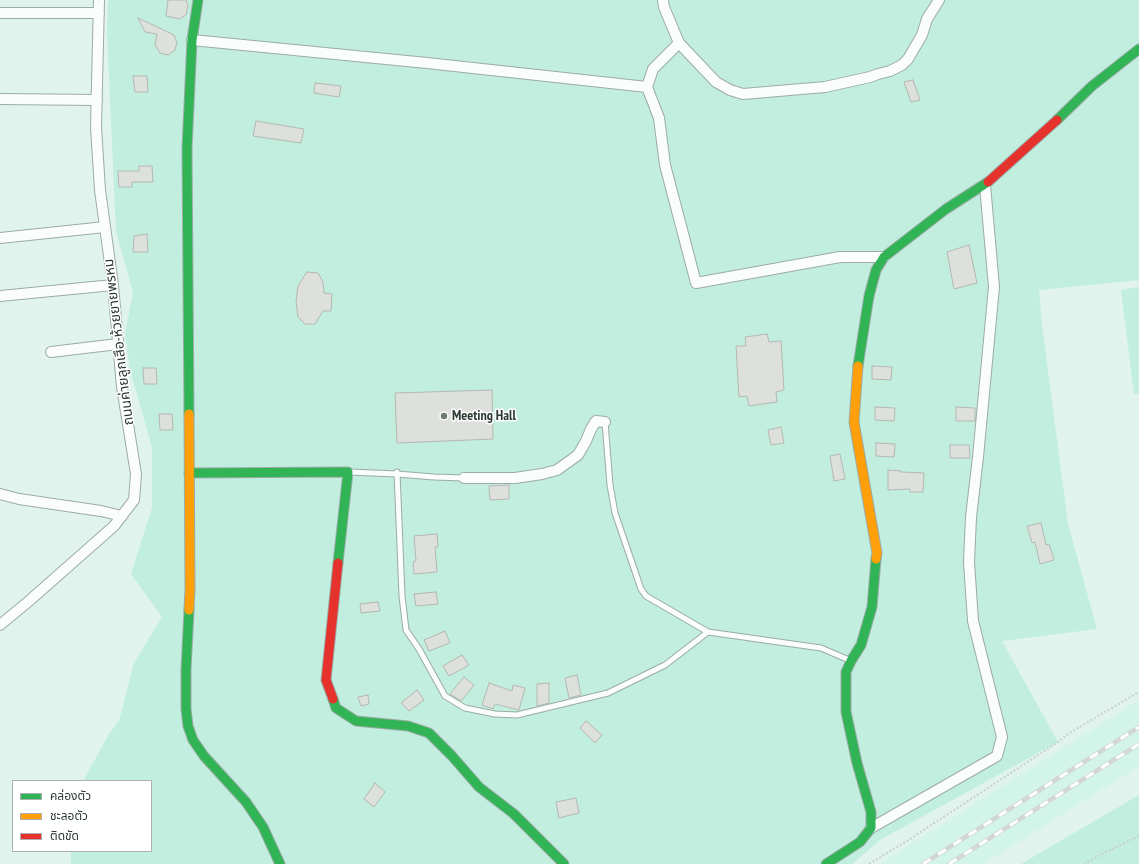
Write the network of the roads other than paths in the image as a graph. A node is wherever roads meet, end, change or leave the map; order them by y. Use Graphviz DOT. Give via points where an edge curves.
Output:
graph roads {
  1 [pos="99,0"];
  2 [pos="198,0"];
  3 [pos="663,0"];
  4 [pos="939,0"];
  5 [pos="0,13"];
  6 [pos="99,13"];
  7 [pos="192,40"];
  8 [pos="678,44"];
  9 [pos="1139,49"];
  10 [pos="646,87"];
  11 [pos="0,99"];
  12 [pos="97,100"];
  13 [pos="985,185"];
  14 [pos="105,227"];
  15 [pos="0,238"];
  16 [pos="884,257"];
  17 [pos="113,285"];
  18 [pos="0,296"];
  19 [pos="118,344"];
  20 [pos="51,352"];
  21 [pos="605,422"];
  22 [pos="348,472"];
  23 [pos="397,473"];
  24 [pos="189,474"];
  25 [pos="464,478"];
  26 [pos="0,494"];
  27 [pos="122,516"];
  28 [pos="0,625"];
  29 [pos="708,632"];
  30 [pos="851,661"];
  31 [pos="871,828"];
  32 [pos="280,864"];
  33 [pos="564,864"];
  34 [pos="826,864"];
  1 -- 6 [label="street, ถนนค่ายลูกเสึอ-ห้วยยายพรหม"];
  2 -- 7 [label="street"];
  3 -- 8 [label="street"];
  4 -- 8 [label="street" via="927,19 914,50 902,65 870,77 825,87 743,94 716,82"];
  5 -- 6 [label="street"];
  6 -- 12 [label="street, ถนนค่ายลูกเสึอ-ห้วยยายพรหม"];
  7 -- 10 [label="street"];
  7 -- 24 [label="street" via="187,148"];
  8 -- 10 [label="street" via="653,69"];
  9 -- 13 [label="street" via="1092,86"];
  10 -- 16 [label="street" via="659,118 665,165 696,283 840,257"];
  11 -- 12 [label="street"];
  12 -- 14 [label="street, ถนนค่ายลูกเสึอ-ห้วยยายพรหม" via="96,127"];
  13 -- 16 [label="street" via="946,209"];
  13 -- 31 [label="street" via="994,287 971,517 969,562 974,621 1002,737 997,756"];
  14 -- 15 [label="street"];
  14 -- 17 [label="street, ถนนค่ายลูกเสึอ-ห้วยยายพรหม"];
  16 -- 30 [label="street" via="876,270 869,296 858,368 854,422 877,553 872,607 861,645"];
  17 -- 18 [label="street"];
  17 -- 19 [label="street, ถนนค่ายลูกเสึอ-ห้วยยายพรหม"];
  19 -- 20 [label="street"];
  19 -- 27 [label="street, ถนนค่ายลูกเสึอ-ห้วยยายพรหม" via="136,474 134,500"];
  21 -- 25 [label="street" via="596,421 578,455 558,470 515,478"];
  21 -- 29 [label="lane" via="615,513 641,589 646,596"];
  22 -- 23 [label="lane"];
  22 -- 24 [label="street"];
  22 -- 33 [label="street" via="326,680 336,708 356,721 408,726 429,733 479,787 514,814"];
  23 -- 25 [label="lane" via="434,478"];
  23 -- 29 [label="lane" via="402,596 406,630 420,649 445,696 465,708 517,715 608,693 665,665"];
  24 -- 32 [label="street" via="190,589 186,678 188,726 193,740 204,756 246,802 263,827"];
  26 -- 27 [label="street"];
  27 -- 28 [label="street, ถนนค่ายลูกเสึอ-ห้วยยายพรหม" via="114,526"];
  29 -- 30 [label="lane" via="821,648"];
  30 -- 31 [label="street" via="846,672 846,712 871,812"];
  31 -- 34 [label="street" via="860,842"];
}
